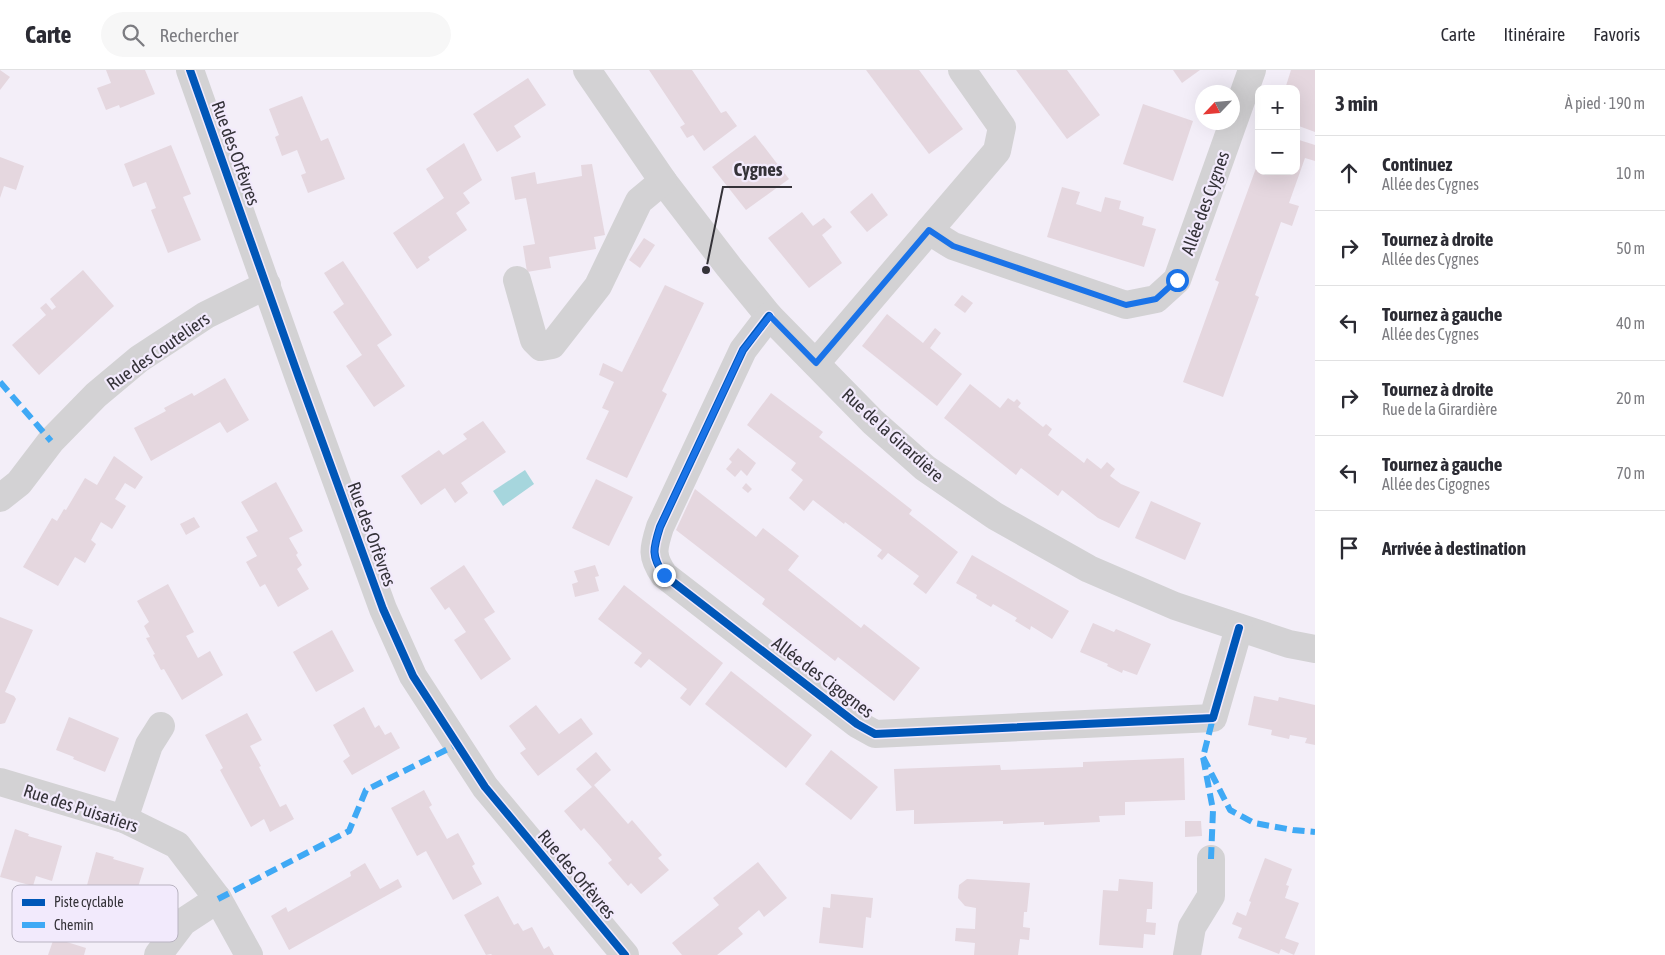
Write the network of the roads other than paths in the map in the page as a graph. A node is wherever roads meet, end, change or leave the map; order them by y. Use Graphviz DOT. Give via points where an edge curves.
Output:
graph roads {
  1 [pos="190,70"];
  2 [pos="587,70"];
  3 [pos="962,70"];
  4 [pos="1252,70"];
  5 [pos="663,181"];
  6 [pos="929,230"];
  7 [pos="517,280"];
  8 [pos="267,285"];
  9 [pos="770,316"];
  10 [pos="816,363"];
  11 [pos="0,498"];
  12 [pos="1239,628"];
  13 [pos="1315,650"];
  14 [pos="161,726"];
  15 [pos="0,782"];
  16 [pos="124,818"];
  17 [pos="1212,859"];
  18 [pos="218,899"];
  19 [pos="178,929"];
  20 [pos="168,942"];
  21 [pos="158,955"];
  22 [pos="250,955"];
  23 [pos="625,955"];
  24 [pos="1187,955"];
  1 -- 8 [label="street, Rue des Orfèvres"];
  2 -- 5 [label="street, Rue de la Girardière"];
  3 -- 6 [label="street" via="1002,126 997,151"];
  4 -- 6 [label="street, Allée des Cygnes" via="1177,280 1156,299 1126,305 953,246"];
  5 -- 7 [label="street" via="638,201 598,286 552,345 541,347 534,340"];
  5 -- 9 [label="street, Rue de la Girardière"];
  6 -- 10 [label="street"];
  8 -- 11 [label="street, Rue des Couteliers" via="206,315 139,359 96,395 51,441 19,483"];
  8 -- 23 [label="street, Rue des Orfèvres" via="383,609 413,676 485,787"];
  9 -- 10 [label="street, Rue de la Girardière"];
  9 -- 12 [label="street, Allée des Cigognes" via="743,350 653,547 657,565 664,575 858,724 875,734 1213,718"];
  10 -- 12 [label="street, Rue de la Girardière" via="873,422 925,468 995,516 1089,569 1175,606"];
  12 -- 13 [label="street, Rue de la Girardière"];
  14 -- 16 [label="street" via="149,745"];
  15 -- 16 [label="street, Rue des Puisatiers"];
  16 -- 18 [label="street, Rue des Puisatiers" via="177,845"];
  17 -- 24 [label="street" via="1211,896 1192,927"];
  18 -- 19 [label="street"];
  18 -- 22 [label="street, Rue des Puisatiers"];
  20 -- 21 [label="street"];
}
